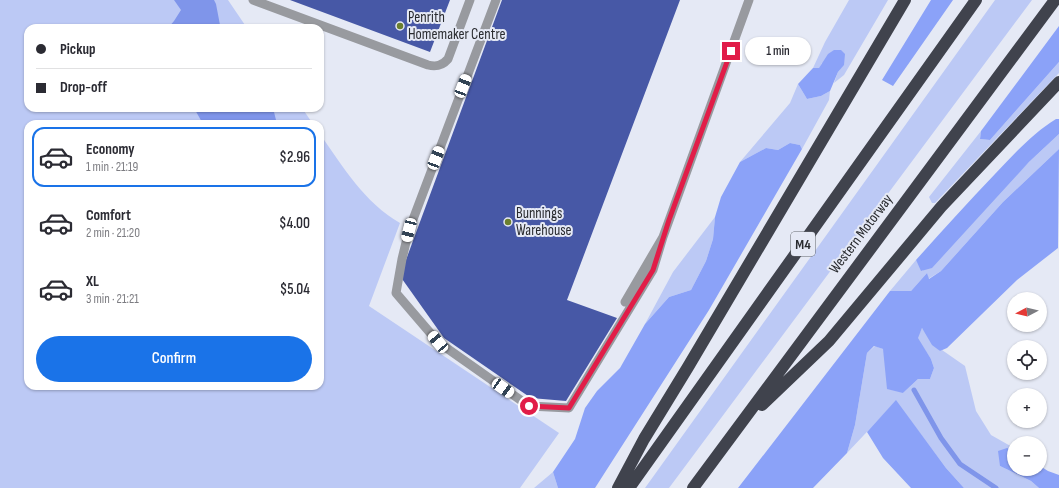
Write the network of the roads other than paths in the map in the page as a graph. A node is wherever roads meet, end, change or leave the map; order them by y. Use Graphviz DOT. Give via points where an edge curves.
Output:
graph roads {
  1 [pos="253,0"];
  2 [pos="470,0"];
  3 [pos="496,0"];
  4 [pos="749,0"];
  5 [pos="905,0"];
  6 [pos="976,0"];
  7 [pos="1056,0"];
  8 [pos="318,24"];
  9 [pos="324,26"];
  10 [pos="1059,82"];
  11 [pos="663,237"];
  12 [pos="624,302"];
  13 [pos="735,431"];
  14 [pos="618,488"];
  15 [pos="629,488"];
  16 [pos="693,488"];
  1 -- 8 [label="lane"];
  2 -- 9 [label="lane" via="448,59 436,66"];
  3 -- 11 [label="lane" via="409,230 396,293 438,342 529,406 569,408 653,270"];
  4 -- 11 [label="lane"];
  5 -- 14 [label="highway" via="644,439"];
  6 -- 15 [label="highway, M4"];
  7 -- 13 [label="highway, Western Motorway"];
  10 -- 13 [label="highway" via="941,207 828,341"];
  11 -- 12 [label="lane"];
  13 -- 16 [label="highway, Western Motorway"];
}
